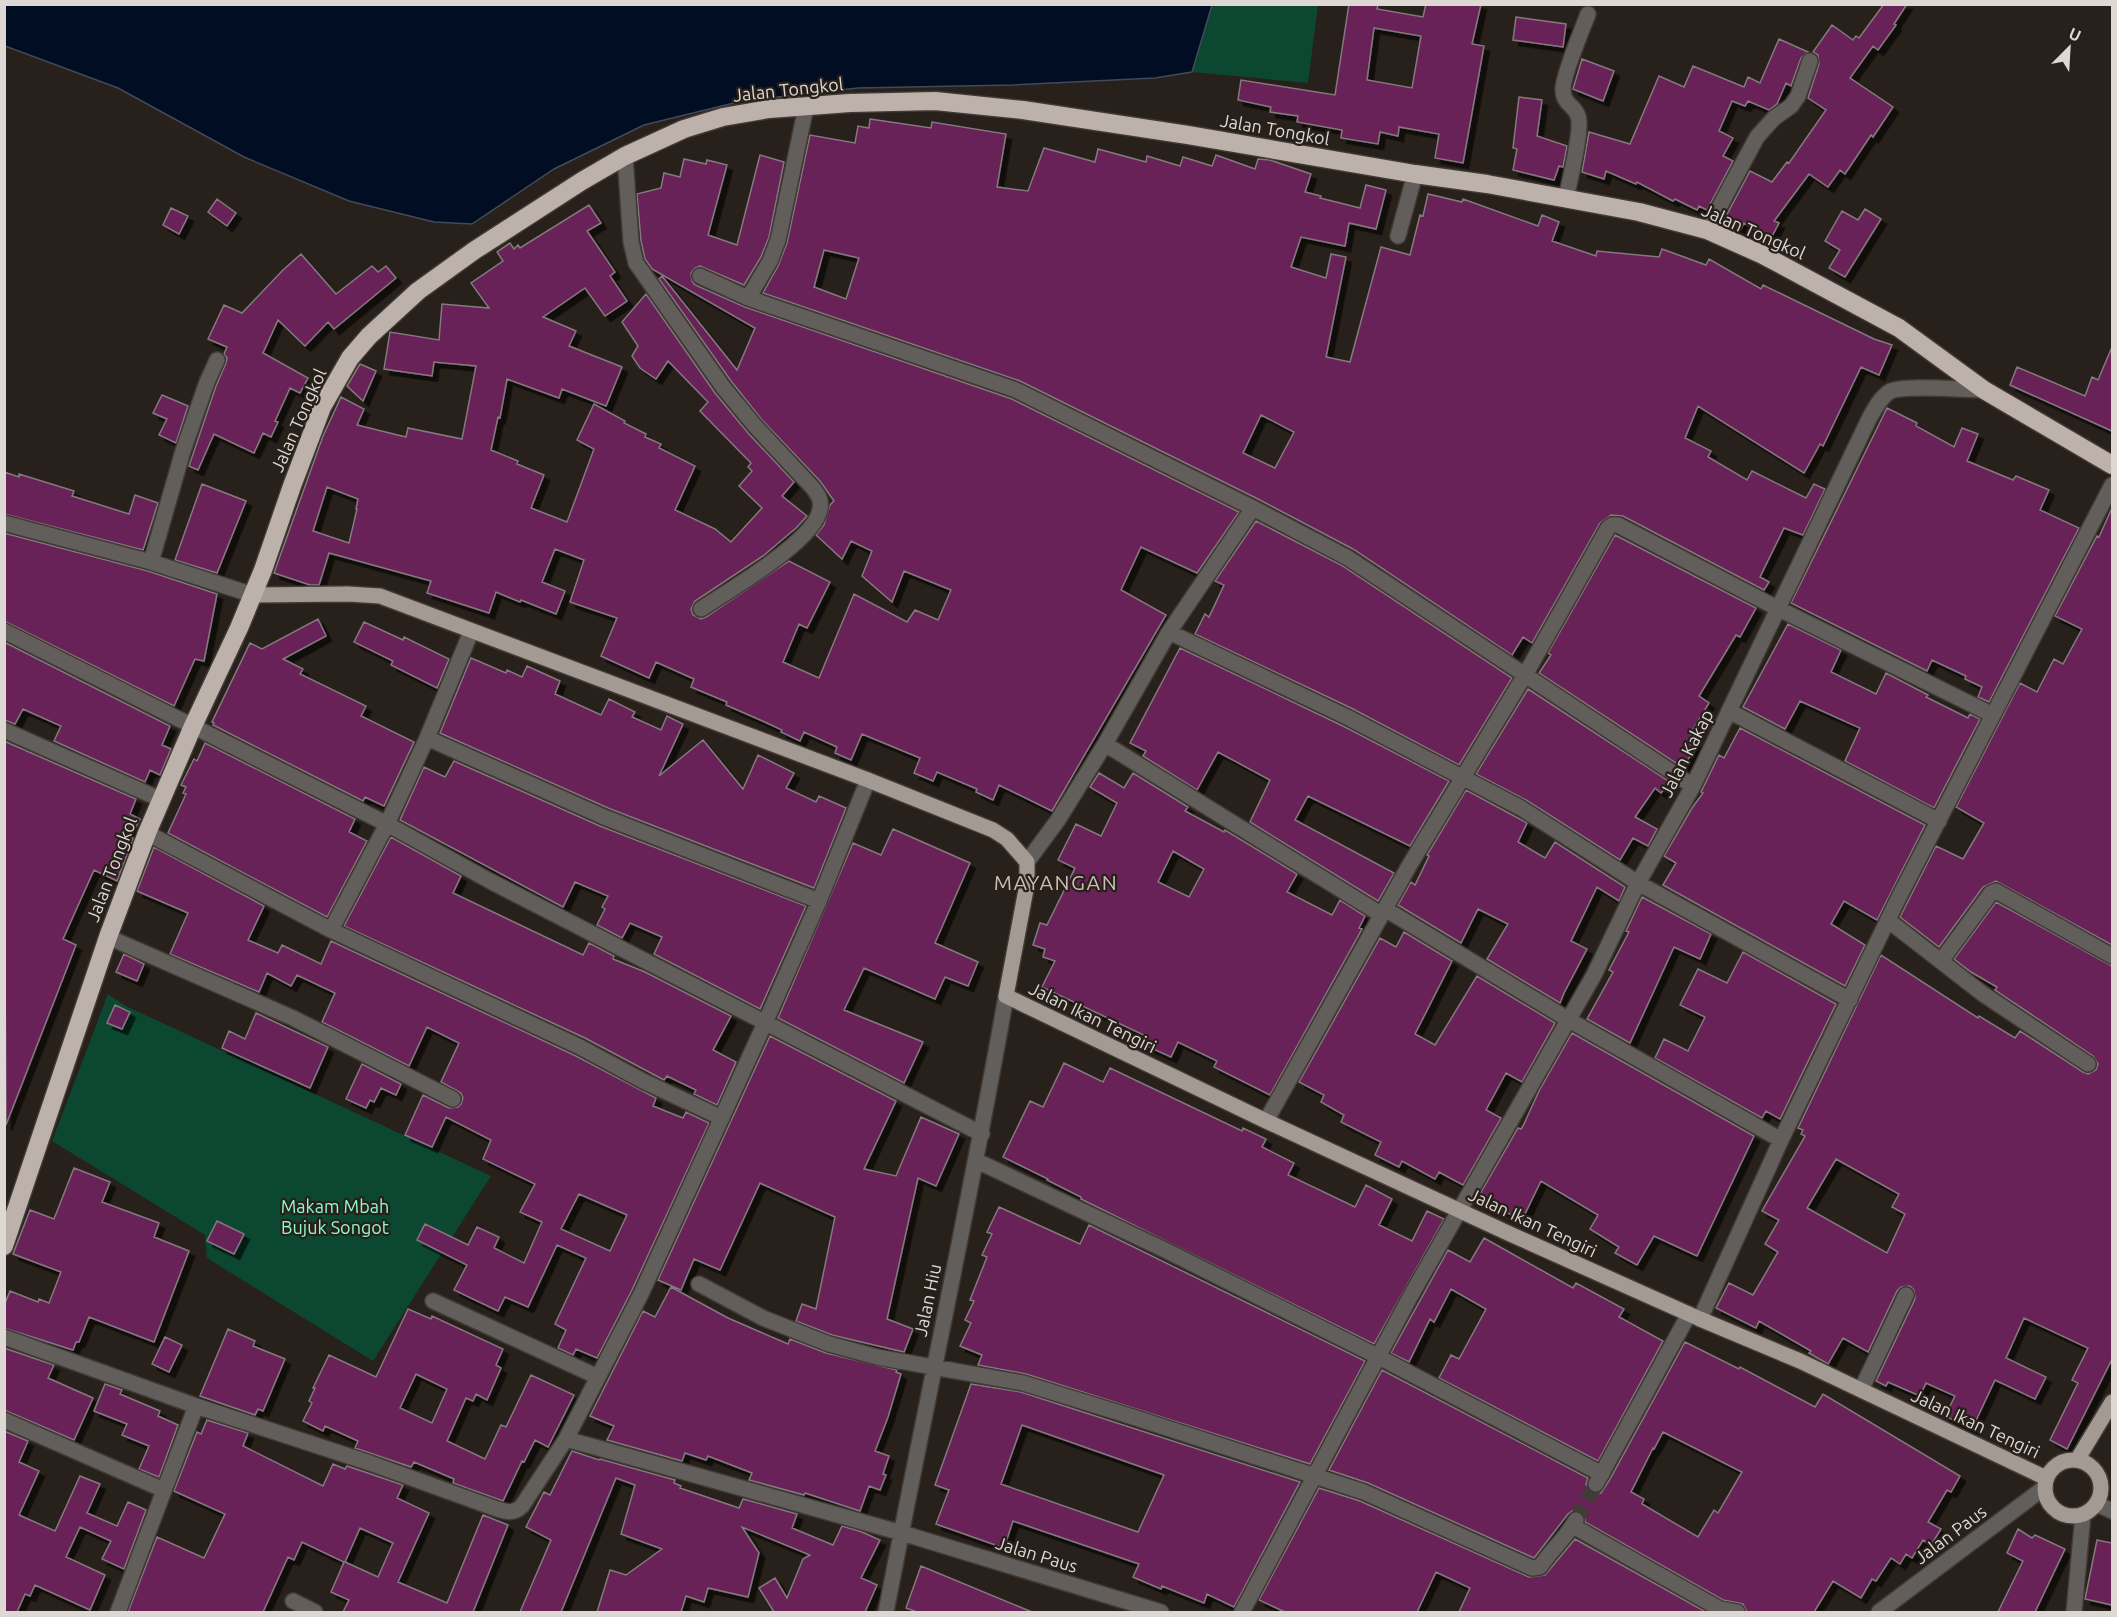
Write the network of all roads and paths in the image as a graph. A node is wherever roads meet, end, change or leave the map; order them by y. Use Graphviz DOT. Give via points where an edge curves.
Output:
graph roads {
  1 [pos="1588,14"];
  2 [pos="1810,62"];
  3 [pos="806,107"];
  4 [pos="625,156"];
  5 [pos="1415,174"];
  6 [pos="1566,199"];
  7 [pos="1707,230"];
  8 [pos="1398,236"];
  9 [pos="700,276"];
  10 [pos="748,298"];
  11 [pos="217,360"];
  12 [pos="1984,390"];
  13 [pos="2112,465"];
  14 [pos="2112,485"];
  15 [pos="1253,508"];
  16 [pos="4,523"];
  17 [pos="151,562"];
  18 [pos="253,595"];
  19 [pos="1777,608"];
  20 [pos="701,609"];
  21 [pos="4,631"];
  22 [pos="471,632"];
  23 [pos="1169,632"];
  24 [pos="1525,675"];
  25 [pos="1730,711"];
  26 [pos="1993,715"];
  27 [pos="193,726"];
  28 [pos="4,730"];
  29 [pos="427,738"];
  30 [pos="1105,744"];
  31 [pos="1461,778"];
  32 [pos="868,780"];
  33 [pos="1693,786"];
  34 [pos="162,800"];
  35 [pos="1939,821"];
  36 [pos="387,824"];
  37 [pos="147,833"];
  38 [pos="1027,862"];
  39 [pos="1638,883"];
  40 [pos="819,901"];
  41 [pos="1383,912"];
  42 [pos="1889,921"];
  43 [pos="331,930"];
  44 [pos="108,937"];
  45 [pos="2112,956"];
  46 [pos="1941,961"];
  47 [pos="1006,996"];
  48 [pos="1850,1000"];
  49 [pos="1569,1020"];
  50 [pos="765,1023"];
  51 [pos="2088,1064"];
  52 [pos="453,1099"];
  53 [pos="722,1118"];
  54 [pos="1266,1121"];
  55 [pos="982,1134"];
  56 [pos="1781,1140"];
  57 [pos="977,1161"];
  58 [pos="1460,1210"];
  59 [pos="4,1246"];
  60 [pos="699,1284"];
  61 [pos="1906,1295"];
  62 [pos="433,1301"];
  63 [pos="1695,1317"];
  64 [pos="4,1337"];
  65 [pos="1379,1357"];
  66 [pos="934,1368"];
  67 [pos="598,1377"];
  68 [pos="1861,1390"];
  69 [pos="2112,1402"];
  70 [pos="196,1406"];
  71 [pos="4,1420"];
  72 [pos="566,1440"];
  73 [pos="2077,1460"];
  74 [pos="1315,1476"];
  75 [pos="2046,1482"];
  76 [pos="164,1490"];
  77 [pos="2097,1504"];
  78 [pos="2112,1511"];
  79 [pos="2083,1515"];
  80 [pos="902,1533"];
  81 [pos="293,1601"];
  82 [pos="118,1612"];
  83 [pos="315,1612"];
  84 [pos="886,1612"];
  85 [pos="1161,1612"];
  86 [pos="1242,1612"];
  87 [pos="1737,1612"];
  88 [pos="1879,1612"];
  89 [pos="2074,1612"];
  1 -- 6 [label="street" via="1563,86 1566,103 1579,117"];
  2 -- 7 [label="street" via="1798,96 1757,137"];
  3 -- 4 [label="highway, Jalan Tongkol" via="723,117 684,129"];
  3 -- 5 [label="highway, Jalan Tongkol" via="935,101 1023,110"];
  3 -- 10 [label="street" via="778,240"];
  4 -- 18 [label="highway, Jalan Tongkol" via="475,250 418,291 350,358 322,408"];
  4 -- 20 [label="street" via="636,264 723,387 820,499 820,511 814,521 785,554"];
  5 -- 6 [label="highway, Jalan Tongkol"];
  5 -- 8 [label="street"];
  6 -- 7 [label="highway, Jalan Tongkol"];
  7 -- 12 [label="highway, Jalan Tongkol" via="1763,255 1899,328"];
  9 -- 10 [label="street"];
  10 -- 15 [label="street" via="1016,390"];
  11 -- 17 [label="street" via="183,451"];
  12 -- 13 [label="highway, Jalan Tongkol"];
  12 -- 19 [label="street, Jalan Kakap" via="1893,390 1883,397"];
  14 -- 26 [label="street"];
  15 -- 23 [label="street"];
  15 -- 24 [label="street" via="1348,558"];
  16 -- 17 [label="street"];
  17 -- 18 [label="street"];
  18 -- 22 [label="main road" via="380,596"];
  18 -- 27 [label="highway, Jalan Tongkol"];
  19 -- 24 [label="street" via="1612,525"];
  19 -- 25 [label="street, Jalan Kakap"];
  19 -- 26 [label="street"];
  21 -- 27 [label="street"];
  22 -- 29 [label="street"];
  22 -- 32 [label="main road"];
  23 -- 30 [label="street"];
  23 -- 31 [label="street" via="1347,717"];
  24 -- 31 [label="street"];
  24 -- 33 [label="street"];
  25 -- 33 [label="street, Jalan Kakap"];
  25 -- 35 [label="street"];
  26 -- 35 [label="street"];
  27 -- 34 [label="highway, Jalan Tongkol"];
  27 -- 36 [label="street"];
  28 -- 34 [label="street"];
  29 -- 36 [label="street"];
  29 -- 40 [label="street" via="604,817"];
  30 -- 38 [label="street"];
  30 -- 41 [label="street"];
  31 -- 39 [label="street" via="1521,808"];
  31 -- 41 [label="street"];
  32 -- 38 [label="main road" via="993,830 1007,839"];
  32 -- 40 [label="street"];
  33 -- 39 [label="street, Jalan Kakap"];
  34 -- 37 [label="highway, Jalan Tongkol"];
  35 -- 42 [label="street"];
  36 -- 43 [label="street"];
  36 -- 50 [label="street"];
  37 -- 43 [label="street"];
  37 -- 44 [label="highway, Jalan Tongkol"];
  38 -- 47 [label="main road" via="1027,884"];
  39 -- 48 [label="street"];
  39 -- 49 [label="street, Jalan Kakap"];
  40 -- 50 [label="street"];
  41 -- 49 [label="street"];
  41 -- 54 [label="street"];
  42 -- 46 [label="street"];
  42 -- 48 [label="street"];
  43 -- 53 [label="street"];
  44 -- 52 [label="street" via="294,1018"];
  44 -- 59 [label="highway, Jalan Tongkol"];
  45 -- 46 [label="street" via="1996,891"];
  46 -- 51 [label="street"];
  47 -- 54 [label="main road, Jalan Ikan Tengiri"];
  47 -- 55 [label="street, Jalan Hiu"];
  48 -- 56 [label="street"];
  49 -- 56 [label="street"];
  49 -- 58 [label="street, Jalan Kakap"];
  50 -- 53 [label="street"];
  50 -- 55 [label="street"];
  53 -- 67 [label="street"];
  54 -- 58 [label="main road, Jalan Ikan Tengiri"];
  55 -- 57 [label="street, Jalan Hiu"];
  56 -- 63 [label="street"];
  57 -- 65 [label="street"];
  57 -- 66 [label="street, Jalan Hiu"];
  58 -- 63 [label="main road, Jalan Ikan Tengiri"];
  58 -- 65 [label="street, Jalan Kakap"];
  60 -- 66 [label="street" via="764,1318 829,1344"];
  61 -- 68 [label="street"];
  62 -- 67 [label="street"];
  63 -- 65 [label="street" via="1599,1479"];
  63 -- 68 [label="main road, Jalan Ikan Tengiri"];
  64 -- 70 [label="street"];
  65 -- 74 [label="street, Jalan Kakap"];
  66 -- 74 [label="street" via="1023,1383"];
  66 -- 80 [label="street, Jalan Hiu"];
  67 -- 72 [label="street"];
  68 -- 75 [label="main road, Jalan Ikan Tengiri"];
  69 -- 73 [label="main road"];
  70 -- 72 [label="street" via="508,1512 522,1506"];
  70 -- 76 [label="street"];
  71 -- 76 [label="street"];
  72 -- 80 [label="street, Jalan Paus"];
  73 -- 75 [label="main road" via="2058,1463"];
  73 -- 77 [label="main road" via="2087,1463 2100,1476 2101,1495"];
  74 -- 86 [label="street, Jalan Kakap"];
  74 -- 87 [label="street" via="1364,1492 1536,1569 1574,1523 1720,1609"];
  75 -- 79 [label="main road" via="2046,1496 2056,1511 2074,1517"];
  75 -- 88 [label="street, Jalan Paus"];
  76 -- 82 [label="street"];
  77 -- 78 [label="street"];
  77 -- 79 [label="main road"];
  79 -- 89 [label="street"];
  80 -- 84 [label="street, Jalan Hiu"];
  80 -- 85 [label="street, Jalan Paus"];
  81 -- 83 [label="street"];
}
